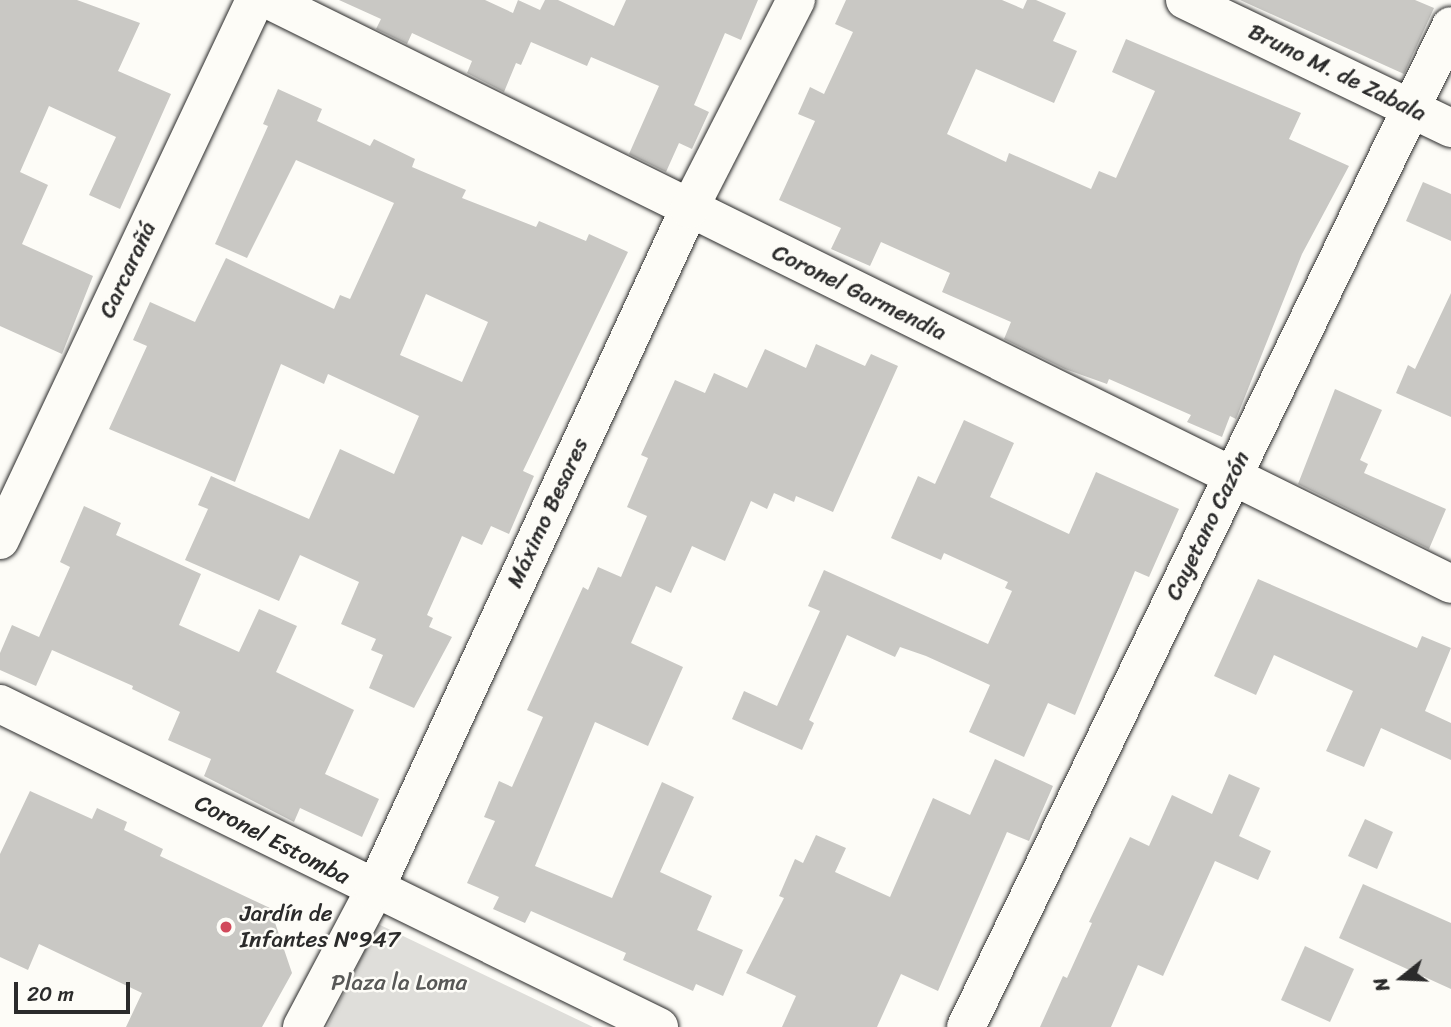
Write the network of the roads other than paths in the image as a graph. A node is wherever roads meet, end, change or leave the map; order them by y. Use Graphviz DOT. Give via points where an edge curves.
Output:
graph roads {
  1 [pos="255,0"];
  2 [pos="269,0"];
  3 [pos="796,0"];
  4 [pos="1185,0"];
  5 [pos="1451,26"];
  6 [pos="1411,109"];
  7 [pos="1451,128"];
  8 [pos="689,209"];
  9 [pos="1231,478"];
  10 [pos="0,540"];
  11 [pos="1451,584"];
  12 [pos="0,704"];
  13 [pos="374,891"];
  14 [pos="302,1027"];
  15 [pos="659,1027"];
  16 [pos="966,1027"];
  1 -- 10 [label="street, Carcarañá"];
  2 -- 8 [label="street, Coronel Garmendia"];
  3 -- 8 [label="street, Máximo Besares"];
  4 -- 6 [label="street, Bruno M. de Zabala"];
  5 -- 6 [label="street, Cayetano Cazón"];
  6 -- 7 [label="street, Bruno M. de Zabala"];
  6 -- 9 [label="street, Cayetano Cazón"];
  8 -- 9 [label="street, Coronel Garmendia"];
  8 -- 13 [label="street, Máximo Besares"];
  9 -- 11 [label="street, Coronel Garmendia"];
  9 -- 16 [label="street, Cayetano Cazón"];
  12 -- 13 [label="street, Coronel Estomba"];
  13 -- 14 [label="street, Máximo Besares"];
  13 -- 15 [label="street, Coronel Estomba"];
}
